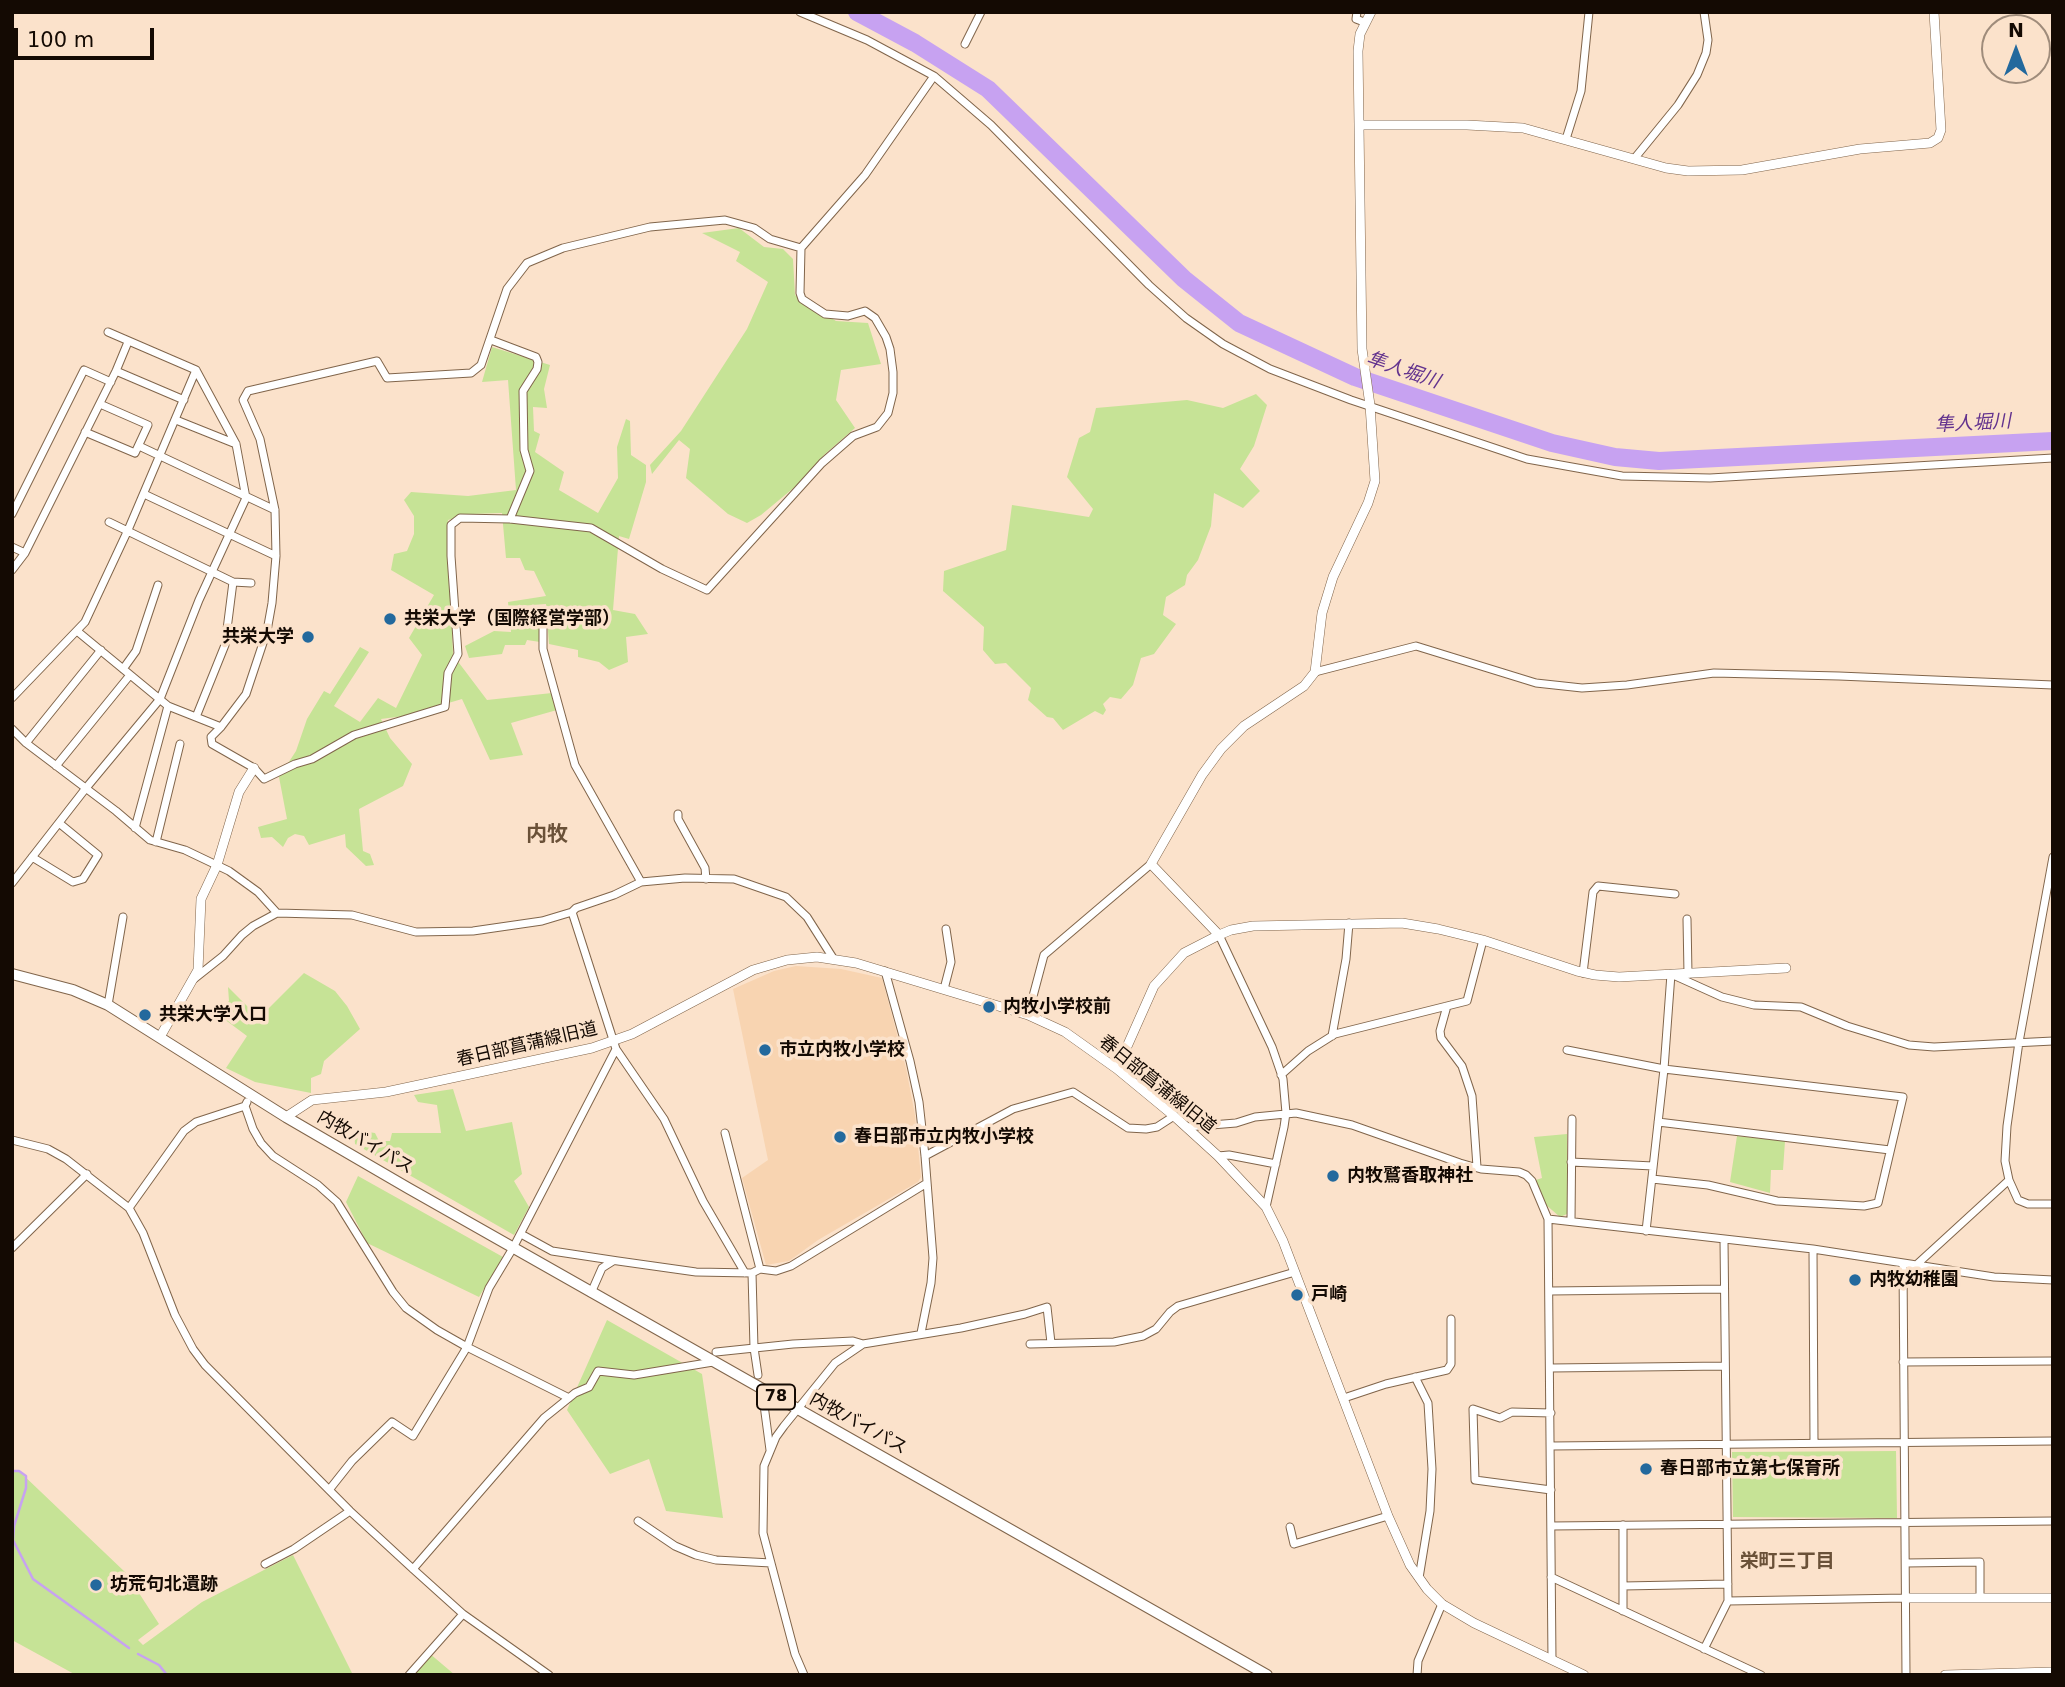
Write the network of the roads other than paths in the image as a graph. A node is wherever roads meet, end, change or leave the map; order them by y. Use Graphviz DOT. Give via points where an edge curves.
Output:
graph roads {
  1 [pos="800,12"];
  2 [pos="981,12"];
  3 [pos="1357,12"];
  4 [pos="1371,12"];
  5 [pos="1589,12"];
  6 [pos="1704,12"];
  7 [pos="1934,12"];
  8 [pos="1364,22"];
  9 [pos="965,44"];
  10 [pos="934,76"];
  11 [pos="1359,125"];
  12 [pos="1566,139"];
  13 [pos="1634,159"];
  14 [pos="801,248"];
  15 [pos="108,332"];
  16 [pos="491,340"];
  17 [pos="128,342"];
  18 [pos="196,370"];
  19 [pos="116,371"];
  20 [pos="111,382"];
  21 [pos="184,400"];
  22 [pos="100,404"];
  23 [pos="1370,405"];
  24 [pos="176,420"];
  25 [pos="85,432"];
  26 [pos="236,444"];
  27 [pos="139,446"];
  28 [pos="160,455"];
  29 [pos="2053,458"];
  30 [pos="144,494"];
  31 [pos="246,498"];
  32 [pos="275,510"];
  33 [pos="12,514"];
  34 [pos="510,519"];
  35 [pos="109,522"];
  36 [pos="128,530"];
  37 [pos="229,534"];
  38 [pos="12,547"];
  39 [pos="25,553"];
  40 [pos="276,556"];
  41 [pos="12,570"];
  42 [pos="212,571"];
  43 [pos="233,582"];
  44 [pos="251,583"];
  45 [pos="158,585"];
  46 [pos="543,617"];
  47 [pos="77,631"];
  48 [pos="101,650"];
  49 [pos="123,669"];
  50 [pos="1315,672"];
  51 [pos="130,675"];
  52 [pos="2053,685"];
  53 [pos="12,698"];
  54 [pos="160,699"];
  55 [pos="169,706"];
  56 [pos="196,717"];
  57 [pos="221,727"];
  58 [pos="12,729"];
  59 [pos="26,743"];
  60 [pos="180,744"];
  61 [pos="56,766"];
  62 [pos="254,768"];
  63 [pos="86,788"];
  64 [pos="678,814"];
  65 [pos="59,823"];
  66 [pos="135,828"];
  67 [pos="156,842"];
  68 [pos="32,857"];
  69 [pos="2053,857"];
  70 [pos="1151,864"];
  71 [pos="216,866"];
  72 [pos="706,879"];
  73 [pos="641,882"];
  74 [pos="12,883"];
  75 [pos="1675,894"];
  76 [pos="572,912"];
  77 [pos="277,913"];
  78 [pos="123,917"];
  79 [pos="1687,919"];
  80 [pos="1349,923"];
  81 [pos="946,929"];
  82 [pos="1219,935"];
  83 [pos="1483,940"];
  84 [pos="833,958"];
  85 [pos="1786,968"];
  86 [pos="885,971"];
  87 [pos="1583,973"];
  88 [pos="12,974"];
  89 [pos="1671,974"];
  90 [pos="1688,974"];
  91 [pos="194,979"];
  92 [pos="944,989"];
  93 [pos="108,1005"];
  94 [pos="1447,1006"];
  95 [pos="1028,1015"];
  96 [pos="1332,1036"];
  97 [pos="160,1037"];
  98 [pos="2053,1041"];
  99 [pos="2019,1042"];
  100 [pos="615,1045"];
  101 [pos="1567,1050"];
  102 [pos="1117,1069"];
  103 [pos="1664,1069"];
  104 [pos="1282,1075"];
  105 [pos="248,1101"];
  106 [pos="1286,1113"];
  107 [pos="1174,1116"];
  108 [pos="286,1117"];
  109 [pos="1572,1119"];
  110 [pos="1658,1122"];
  111 [pos="1187,1127"];
  112 [pos="725,1133"];
  113 [pos="12,1140"];
  114 [pos="1889,1150"];
  115 [pos="925,1156"];
  116 [pos="1218,1156"];
  117 [pos="1571,1163"];
  118 [pos="1276,1164"];
  119 [pos="1653,1166"];
  120 [pos="1476,1167"];
  121 [pos="87,1174"];
  122 [pos="1652,1179"];
  123 [pos="2009,1180"];
  124 [pos="927,1183"];
  125 [pos="2053,1204"];
  126 [pos="1266,1207"];
  127 [pos="129,1208"];
  128 [pos="1548,1219"];
  129 [pos="1571,1222"];
  130 [pos="1646,1231"];
  131 [pos="520,1234"];
  132 [pos="1724,1240"];
  133 [pos="12,1248"];
  134 [pos="513,1248"];
  135 [pos="1814,1249"];
  136 [pos="614,1261"];
  137 [pos="1903,1264"];
  138 [pos="1914,1266"];
  139 [pos="760,1269"];
  140 [pos="1295,1272"];
  141 [pos="749,1273"];
  142 [pos="2053,1280"];
  143 [pos="1724,1289"];
  144 [pos="1550,1291"];
  145 [pos="591,1293"];
  146 [pos="1451,1319"];
  147 [pos="921,1333"];
  148 [pos="1051,1343"];
  149 [pos="863,1344"];
  150 [pos="1030,1344"];
  151 [pos="467,1347"];
  152 [pos="754,1349"];
  153 [pos="714,1357"];
  154 [pos="2053,1361"];
  155 [pos="1903,1362"];
  156 [pos="1725,1366"];
  157 [pos="1550,1368"];
  158 [pos="758,1375"];
  159 [pos="1415,1377"];
  160 [pos="569,1398"];
  161 [pos="1344,1398"];
  162 [pos="764,1405"];
  163 [pos="798,1410"];
  164 [pos="1550,1413"];
  165 [pos="2053,1440"];
  166 [pos="1904,1442"];
  167 [pos="1814,1443"];
  168 [pos="1726,1444"];
  169 [pos="1551,1446"];
  170 [pos="770,1450"];
  171 [pos="329,1490"];
  172 [pos="1551,1490"];
  173 [pos="350,1511"];
  174 [pos="1388,1516"];
  175 [pos="638,1521"];
  176 [pos="2053,1521"];
  177 [pos="1906,1523"];
  178 [pos="1727,1524"];
  179 [pos="1623,1525"];
  180 [pos="1551,1526"];
  181 [pos="1290,1527"];
  182 [pos="771,1563"];
  183 [pos="1906,1563"];
  184 [pos="265,1564"];
  185 [pos="413,1569"];
  186 [pos="1551,1577"];
  187 [pos="1419,1578"];
  188 [pos="1728,1584"];
  189 [pos="1623,1586"];
  190 [pos="1906,1598"];
  191 [pos="1980,1598"];
  192 [pos="2053,1598"];
  193 [pos="1728,1601"];
  194 [pos="1442,1604"];
  195 [pos="1623,1611"];
  196 [pos="463,1614"];
  197 [pos="1704,1649"];
  198 [pos="1552,1659"];
  199 [pos="2053,1672"];
  200 [pos="409,1675"];
  201 [pos="549,1675"];
  202 [pos="804,1675"];
  203 [pos="1267,1675"];
  204 [pos="1417,1675"];
  205 [pos="1584,1675"];
  206 [pos="1761,1675"];
  207 [pos="1906,1675"];
  208 [pos="1945,1675"];
  1 -- 10 [label="street" via="867,40"];
  2 -- 9 [label="street"];
  3 -- 8 [label="street" via="1356,19"];
  4 -- 8 [label="street"];
  5 -- 12 [label="street" via="1581,91"];
  6 -- 13 [label="street" via="1708,40 1698,75"];
  7 -- 13 [label="street" via="1941,130 1930,143 1860,149 1724,172 1677,169"];
  8 -- 11 [label="street" via="1358,51"];
  10 -- 14 [label="street" via="865,175"];
  10 -- 23 [label="street" via="991,125 1186,318 1270,369"];
  11 -- 12 [label="street" via="1498,126"];
  11 -- 23 [label="street" via="1362,349"];
  12 -- 13 [label="street"];
  14 -- 16 [label="street" via="725,220 650,227 563,248 527,263 507,289"];
  14 -- 34 [label="street" via="802,299 825,314 848,316 865,311 886,337 893,372 888,414 877,427 858,432 822,463 707,590 591,528"];
  15 -- 17 [label="street"];
  16 -- 32 [label="street" via="481,365 471,373 387,378 377,361 248,391 243,400 260,439"];
  16 -- 34 [label="street" via="536,357 538,362 523,391 524,450 530,471"];
  17 -- 18 [label="street"];
  17 -- 19 [label="street"];
  18 -- 21 [label="street"];
  18 -- 26 [label="street"];
  19 -- 20 [label="street"];
  19 -- 21 [label="street"];
  20 -- 22 [label="street"];
  20 -- 33 [label="street" via="84,370"];
  21 -- 24 [label="street"];
  22 -- 25 [label="street"];
  22 -- 27 [label="street" via="148,425"];
  23 -- 29 [label="street" via="1527,459 1622,477 1710,478"];
  23 -- 50 [label="street" via="1375,481 1333,577 1322,613"];
  24 -- 26 [label="street"];
  24 -- 28 [label="street"];
  25 -- 27 [label="street" via="135,453"];
  25 -- 39 [label="street"];
  26 -- 31 [label="street"];
  27 -- 28 [label="street"];
  28 -- 30 [label="street"];
  28 -- 31 [label="street"];
  30 -- 36 [label="street"];
  30 -- 37 [label="street"];
  31 -- 32 [label="street"];
  31 -- 37 [label="street"];
  32 -- 40 [label="street"];
  34 -- 62 [label="street" via="460,519 451,525 458,654 449,673 445,707 354,735 264,779"];
  35 -- 36 [label="street"];
  36 -- 42 [label="street"];
  36 -- 47 [label="street"];
  37 -- 40 [label="street"];
  37 -- 42 [label="street"];
  38 -- 39 [label="street"];
  39 -- 41 [label="street"];
  40 -- 57 [label="street" via="272,603 258,662 246,694"];
  42 -- 43 [label="street"];
  42 -- 54 [label="street"];
  43 -- 44 [label="street"];
  43 -- 56 [label="street" via="225,645"];
  45 -- 49 [label="street" via="136,651"];
  46 -- 73 [label="street" via="543,649 575,765"];
  47 -- 48 [label="street"];
  47 -- 53 [label="street"];
  48 -- 49 [label="street"];
  48 -- 59 [label="street"];
  49 -- 51 [label="street"];
  50 -- 52 [label="street" via="1416,646 1536,683 1582,688 1714,673"];
  50 -- 70 [label="street" via="1304,686 1244,726 1221,749"];
  51 -- 54 [label="street"];
  51 -- 61 [label="street"];
  54 -- 55 [label="street"];
  54 -- 63 [label="street"];
  55 -- 56 [label="street"];
  55 -- 66 [label="street"];
  56 -- 57 [label="street"];
  57 -- 62 [label="street" via="211,737 212,744"];
  58 -- 59 [label="street"];
  59 -- 61 [label="street"];
  60 -- 67 [label="street"];
  61 -- 63 [label="street"];
  62 -- 71 [label="street" via="239,792"];
  63 -- 65 [label="street"];
  63 -- 66 [label="street"];
  64 -- 72 [label="street"];
  65 -- 68 [label="street"];
  65 -- 68 [label="street" via="98,855 83,879 73,882"];
  66 -- 67 [label="street"];
  67 -- 71 [label="street"];
  68 -- 74 [label="street"];
  69 -- 99 [label="street"];
  70 -- 82 [label="street"];
  70 -- 95 [label="street" via="1044,955"];
  71 -- 77 [label="street" via="244,881"];
  71 -- 91 [label="street" via="201,900 200,962"];
  72 -- 73 [label="street"];
  72 -- 84 [label="street" via="734,879 786,897 807,917"];
  73 -- 76 [label="street"];
  75 -- 87 [label="street" via="1598,886 1593,892"];
  76 -- 77 [label="street" via="499,929 416,932 352,915"];
  76 -- 100 [label="street"];
  77 -- 91 [label="street" via="247,930"];
  78 -- 93 [label="street"];
  79 -- 90 [label="street"];
  80 -- 82 [label="street" via="1254,926"];
  80 -- 83 [label="street" via="1402,923"];
  80 -- 96 [label="street"];
  81 -- 92 [label="street" via="951,962"];
  82 -- 102 [label="street" via="1184,953 1154,986"];
  82 -- 104 [label="street"];
  83 -- 87 [label="street"];
  83 -- 94 [label="street" via="1467,1001"];
  84 -- 86 [label="street, 春日部菖蒲線旧道"];
  84 -- 100 [label="street, 春日部菖蒲線旧道" via="770,964"];
  85 -- 90 [label="street"];
  86 -- 92 [label="street, 春日部菖蒲線旧道"];
  86 -- 115 [label="street" via="919,1102"];
  87 -- 89 [label="street" via="1619,977"];
  88 -- 93 [label="main road, 78" via="56,984"];
  89 -- 90 [label="street"];
  89 -- 99 [label="street" via="1721,997 1754,1005 1801,1007 1847,1027 1909,1045"];
  89 -- 103 [label="street"];
  91 -- 97 [label="street"];
  92 -- 95 [label="street, 春日部菖蒲線旧道"];
  93 -- 97 [label="main road, 78"];
  94 -- 96 [label="street"];
  94 -- 120 [label="street" via="1441,1038 1462,1066 1472,1096"];
  95 -- 102 [label="street, 春日部菖蒲線旧道" via="1065,1032"];
  96 -- 104 [label="street"];
  97 -- 105 [label="main road, 78"];
  98 -- 99 [label="street"];
  99 -- 123 [label="street" via="2007,1126"];
  100 -- 108 [label="street, 春日部菖蒲線旧道" via="386,1092 312,1100"];
  100 -- 131 [label="street"];
  100 -- 141 [label="street" via="664,1119 703,1201"];
  101 -- 103 [label="street"];
  102 -- 107 [label="street, 春日部菖蒲線旧道"];
  103 -- 110 [label="street"];
  103 -- 114 [label="street" via="1903,1097"];
  104 -- 106 [label="street"];
  105 -- 108 [label="main road, 78"];
  105 -- 127 [label="street" via="184,1131"];
  105 -- 151 [label="street" via="253,1129 261,1143 337,1202 406,1308"];
  106 -- 111 [label="street"];
  106 -- 118 [label="street"];
  106 -- 120 [label="street" via="1352,1125"];
  107 -- 111 [label="street, 春日部菖蒲線旧道"];
  107 -- 115 [label="street" via="1157,1127 1128,1128 1073,1092 1013,1109"];
  108 -- 134 [label="main road, 内牧バイパス / 78"];
  109 -- 117 [label="street"];
  110 -- 114 [label="street"];
  110 -- 119 [label="street"];
  111 -- 116 [label="street, 春日部菖蒲線旧道"];
  112 -- 139 [label="street"];
  113 -- 121 [label="street" via="48,1149"];
  114 -- 122 [label="street" via="1878,1203 1864,1206 1777,1201 1708,1185"];
  115 -- 124 [label="street"];
  116 -- 118 [label="street"];
  116 -- 126 [label="street, 春日部菖蒲線旧道"];
  117 -- 119 [label="street"];
  117 -- 129 [label="street"];
  118 -- 126 [label="street"];
  119 -- 122 [label="street"];
  120 -- 128 [label="street" via="1527,1175"];
  121 -- 127 [label="street"];
  121 -- 133 [label="street"];
  122 -- 130 [label="street"];
  123 -- 125 [label="street" via="2018,1200"];
  123 -- 138 [label="street"];
  124 -- 139 [label="street" via="791,1266 776,1271"];
  124 -- 147 [label="street" via="933,1258"];
  126 -- 140 [label="street, 春日部菖蒲線旧道"];
  127 -- 171 [label="street" via="193,1349"];
  128 -- 129 [label="street"];
  128 -- 144 [label="street"];
  129 -- 130 [label="street"];
  130 -- 132 [label="street"];
  131 -- 134 [label="street"];
  131 -- 136 [label="street" via="552,1251"];
  132 -- 135 [label="street"];
  132 -- 143 [label="street"];
  134 -- 145 [label="main road, 内牧バイパス / 78"];
  134 -- 151 [label="street" via="489,1288"];
  135 -- 137 [label="street"];
  135 -- 167 [label="street"];
  136 -- 141 [label="street" via="696,1272"];
  136 -- 145 [label="street" via="602,1268"];
  137 -- 138 [label="street"];
  137 -- 155 [label="street"];
  138 -- 142 [label="street" via="1994,1278"];
  139 -- 141 [label="street"];
  140 -- 148 [label="street" via="1178,1306 1143,1336 1114,1342"];
  140 -- 161 [label="street, 春日部菖蒲線旧道"];
  141 -- 152 [label="street"];
  143 -- 144 [label="street"];
  143 -- 156 [label="street"];
  144 -- 157 [label="street"];
  145 -- 153 [label="main road, 内牧バイパス / 78"];
  146 -- 159 [label="street" via="1451,1364 1447,1370"];
  147 -- 148 [label="street" via="1046,1307"];
  147 -- 149 [label="street"];
  148 -- 150 [label="street"];
  149 -- 152 [label="street" via="818,1342"];
  149 -- 163 [label="street" via="835,1363"];
  151 -- 160 [label="street"];
  151 -- 171 [label="street" via="413,1437 392,1422"];
  152 -- 153 [label="street"];
  152 -- 158 [label="street"];
  153 -- 160 [label="street" via="634,1375 598,1371 589,1387"];
  153 -- 163 [label="main road, 内牧バイパス / 78"];
  154 -- 155 [label="street"];
  155 -- 166 [label="street"];
  156 -- 157 [label="street"];
  156 -- 168 [label="street"];
  157 -- 164 [label="street"];
  159 -- 161 [label="street"];
  159 -- 187 [label="street" via="1428,1404 1432,1469"];
  160 -- 185 [label="street" via="544,1418"];
  161 -- 174 [label="street, 春日部菖蒲線旧道"];
  162 -- 170 [label="street"];
  163 -- 170 [label="street"];
  163 -- 203 [label="main road, 内牧バイパス / 78"];
  164 -- 169 [label="street"];
  164 -- 172 [label="street" via="1512,1412 1500,1418 1472,1409 1475,1480"];
  165 -- 166 [label="street"];
  166 -- 167 [label="street"];
  166 -- 177 [label="street"];
  167 -- 168 [label="street"];
  168 -- 169 [label="street"];
  168 -- 178 [label="street"];
  169 -- 172 [label="street"];
  170 -- 182 [label="street" via="764,1466 762,1508"];
  171 -- 173 [label="street"];
  172 -- 180 [label="street"];
  173 -- 184 [label="street"];
  173 -- 185 [label="street"];
  174 -- 181 [label="street" via="1294,1544"];
  174 -- 187 [label="street, 春日部菖蒲線旧道"];
  175 -- 182 [label="street" via="696,1555"];
  176 -- 177 [label="street"];
  177 -- 178 [label="street"];
  177 -- 183 [label="street"];
  178 -- 179 [label="street"];
  178 -- 188 [label="street"];
  179 -- 180 [label="street"];
  179 -- 189 [label="street"];
  180 -- 186 [label="street"];
  182 -- 202 [label="street"];
  183 -- 190 [label="street"];
  183 -- 191 [label="street" via="1980,1562"];
  185 -- 196 [label="street"];
  186 -- 195 [label="street"];
  186 -- 198 [label="street"];
  187 -- 194 [label="street, 春日部菖蒲線旧道"];
  188 -- 189 [label="street"];
  188 -- 193 [label="street"];
  189 -- 195 [label="street"];
  190 -- 191 [label="street"];
  190 -- 193 [label="street"];
  190 -- 207 [label="street"];
  191 -- 192 [label="street"];
  193 -- 197 [label="street"];
  194 -- 198 [label="street, 春日部菖蒲線旧道"];
  194 -- 204 [label="street" via="1418,1661"];
  195 -- 197 [label="street"];
  196 -- 200 [label="street"];
  196 -- 201 [label="street"];
  197 -- 206 [label="street"];
  198 -- 205 [label="street, 春日部菖蒲線旧道"];
  199 -- 208 [label="street"];
}
